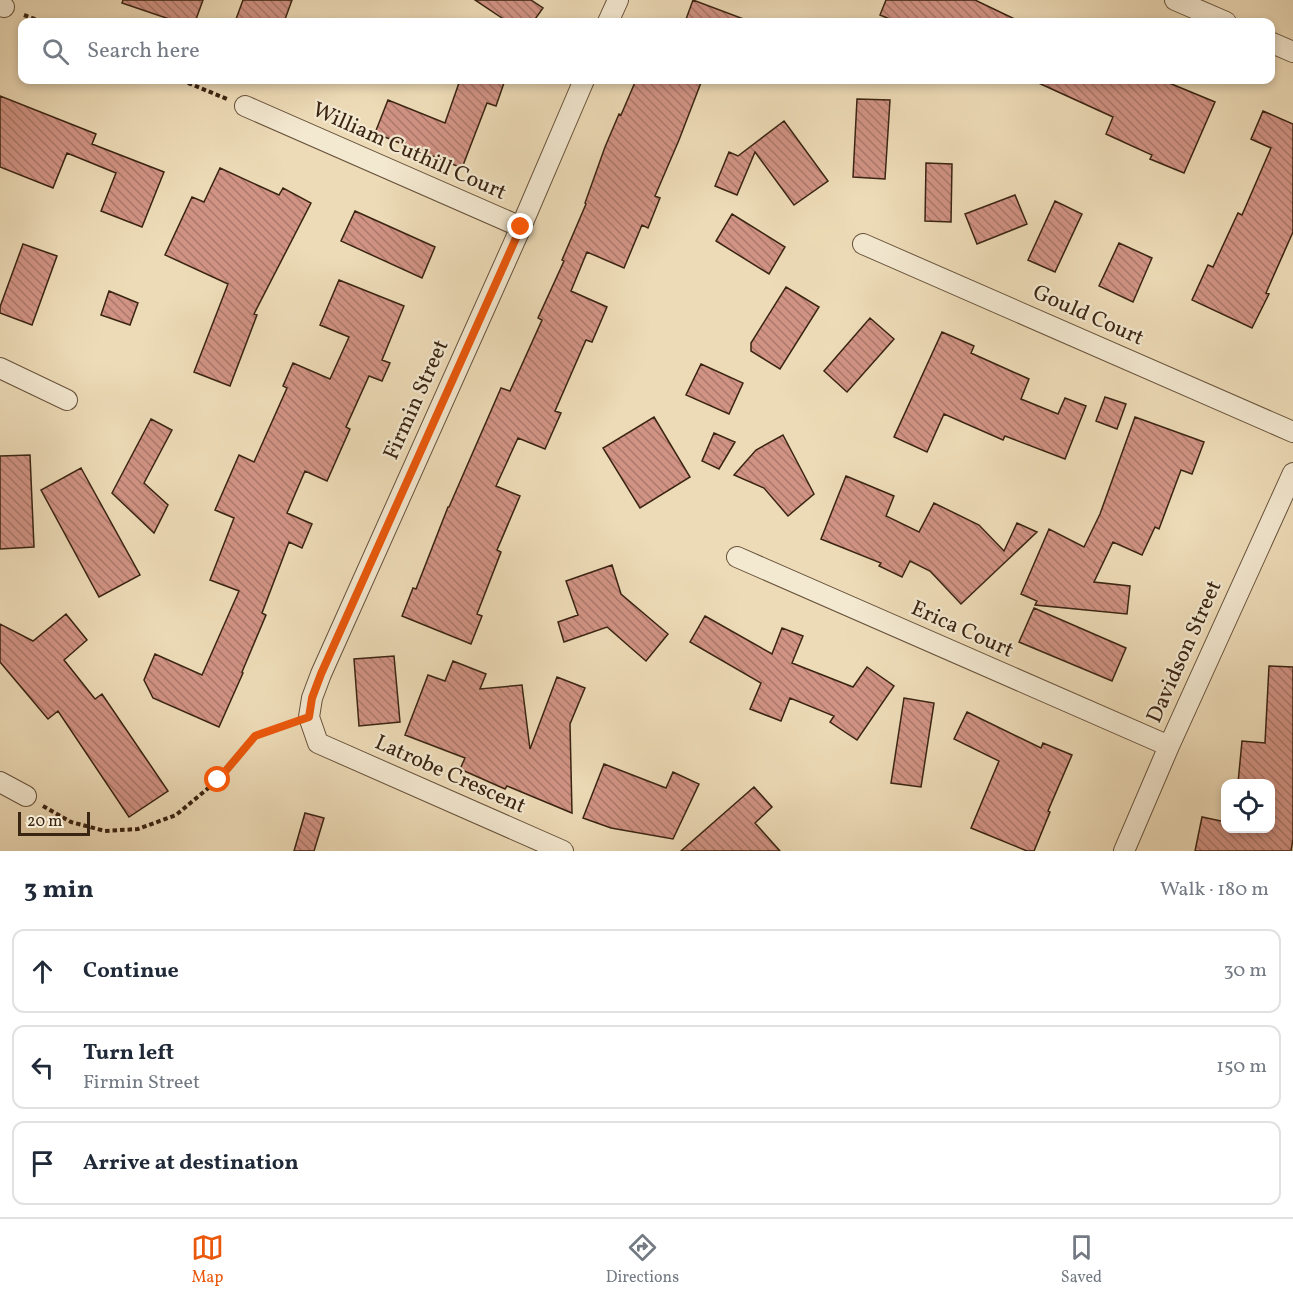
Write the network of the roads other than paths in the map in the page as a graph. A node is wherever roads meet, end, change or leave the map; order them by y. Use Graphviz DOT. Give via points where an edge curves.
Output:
graph roads {
  1 [pos="618,0"];
  2 [pos="1175,0"];
  3 [pos="610,18"];
  4 [pos="1217,18"];
  5 [pos="1275,44"];
  6 [pos="1293,52"];
  7 [pos="582,84"];
  8 [pos="245,106"];
  9 [pos="521,227"];
  10 [pos="863,244"];
  11 [pos="0,368"];
  12 [pos="67,400"];
  13 [pos="1293,432"];
  14 [pos="1293,473"];
  15 [pos="737,557"];
  16 [pos="318,743"];
  17 [pos="1169,746"];
  18 [pos="0,782"];
  19 [pos="26,796"];
  20 [pos="563,851"];
  21 [pos="1124,851"];
  1 -- 3 [label="street"];
  2 -- 4 [label="street"];
  5 -- 6 [label="street"];
  7 -- 9 [label="street, Firmin Street"];
  8 -- 9 [label="street, William Cuthill Court"];
  9 -- 16 [label="street, Firmin Street" via="321,674 309,717"];
  10 -- 13 [label="street, Gould Court"];
  11 -- 12 [label="street"];
  14 -- 17 [label="street, Davidson Street"];
  15 -- 17 [label="street, Erica Court"];
  16 -- 20 [label="street, Latrobe Crescent"];
  17 -- 21 [label="street, Davidson Street"];
  18 -- 19 [label="street"];
}
